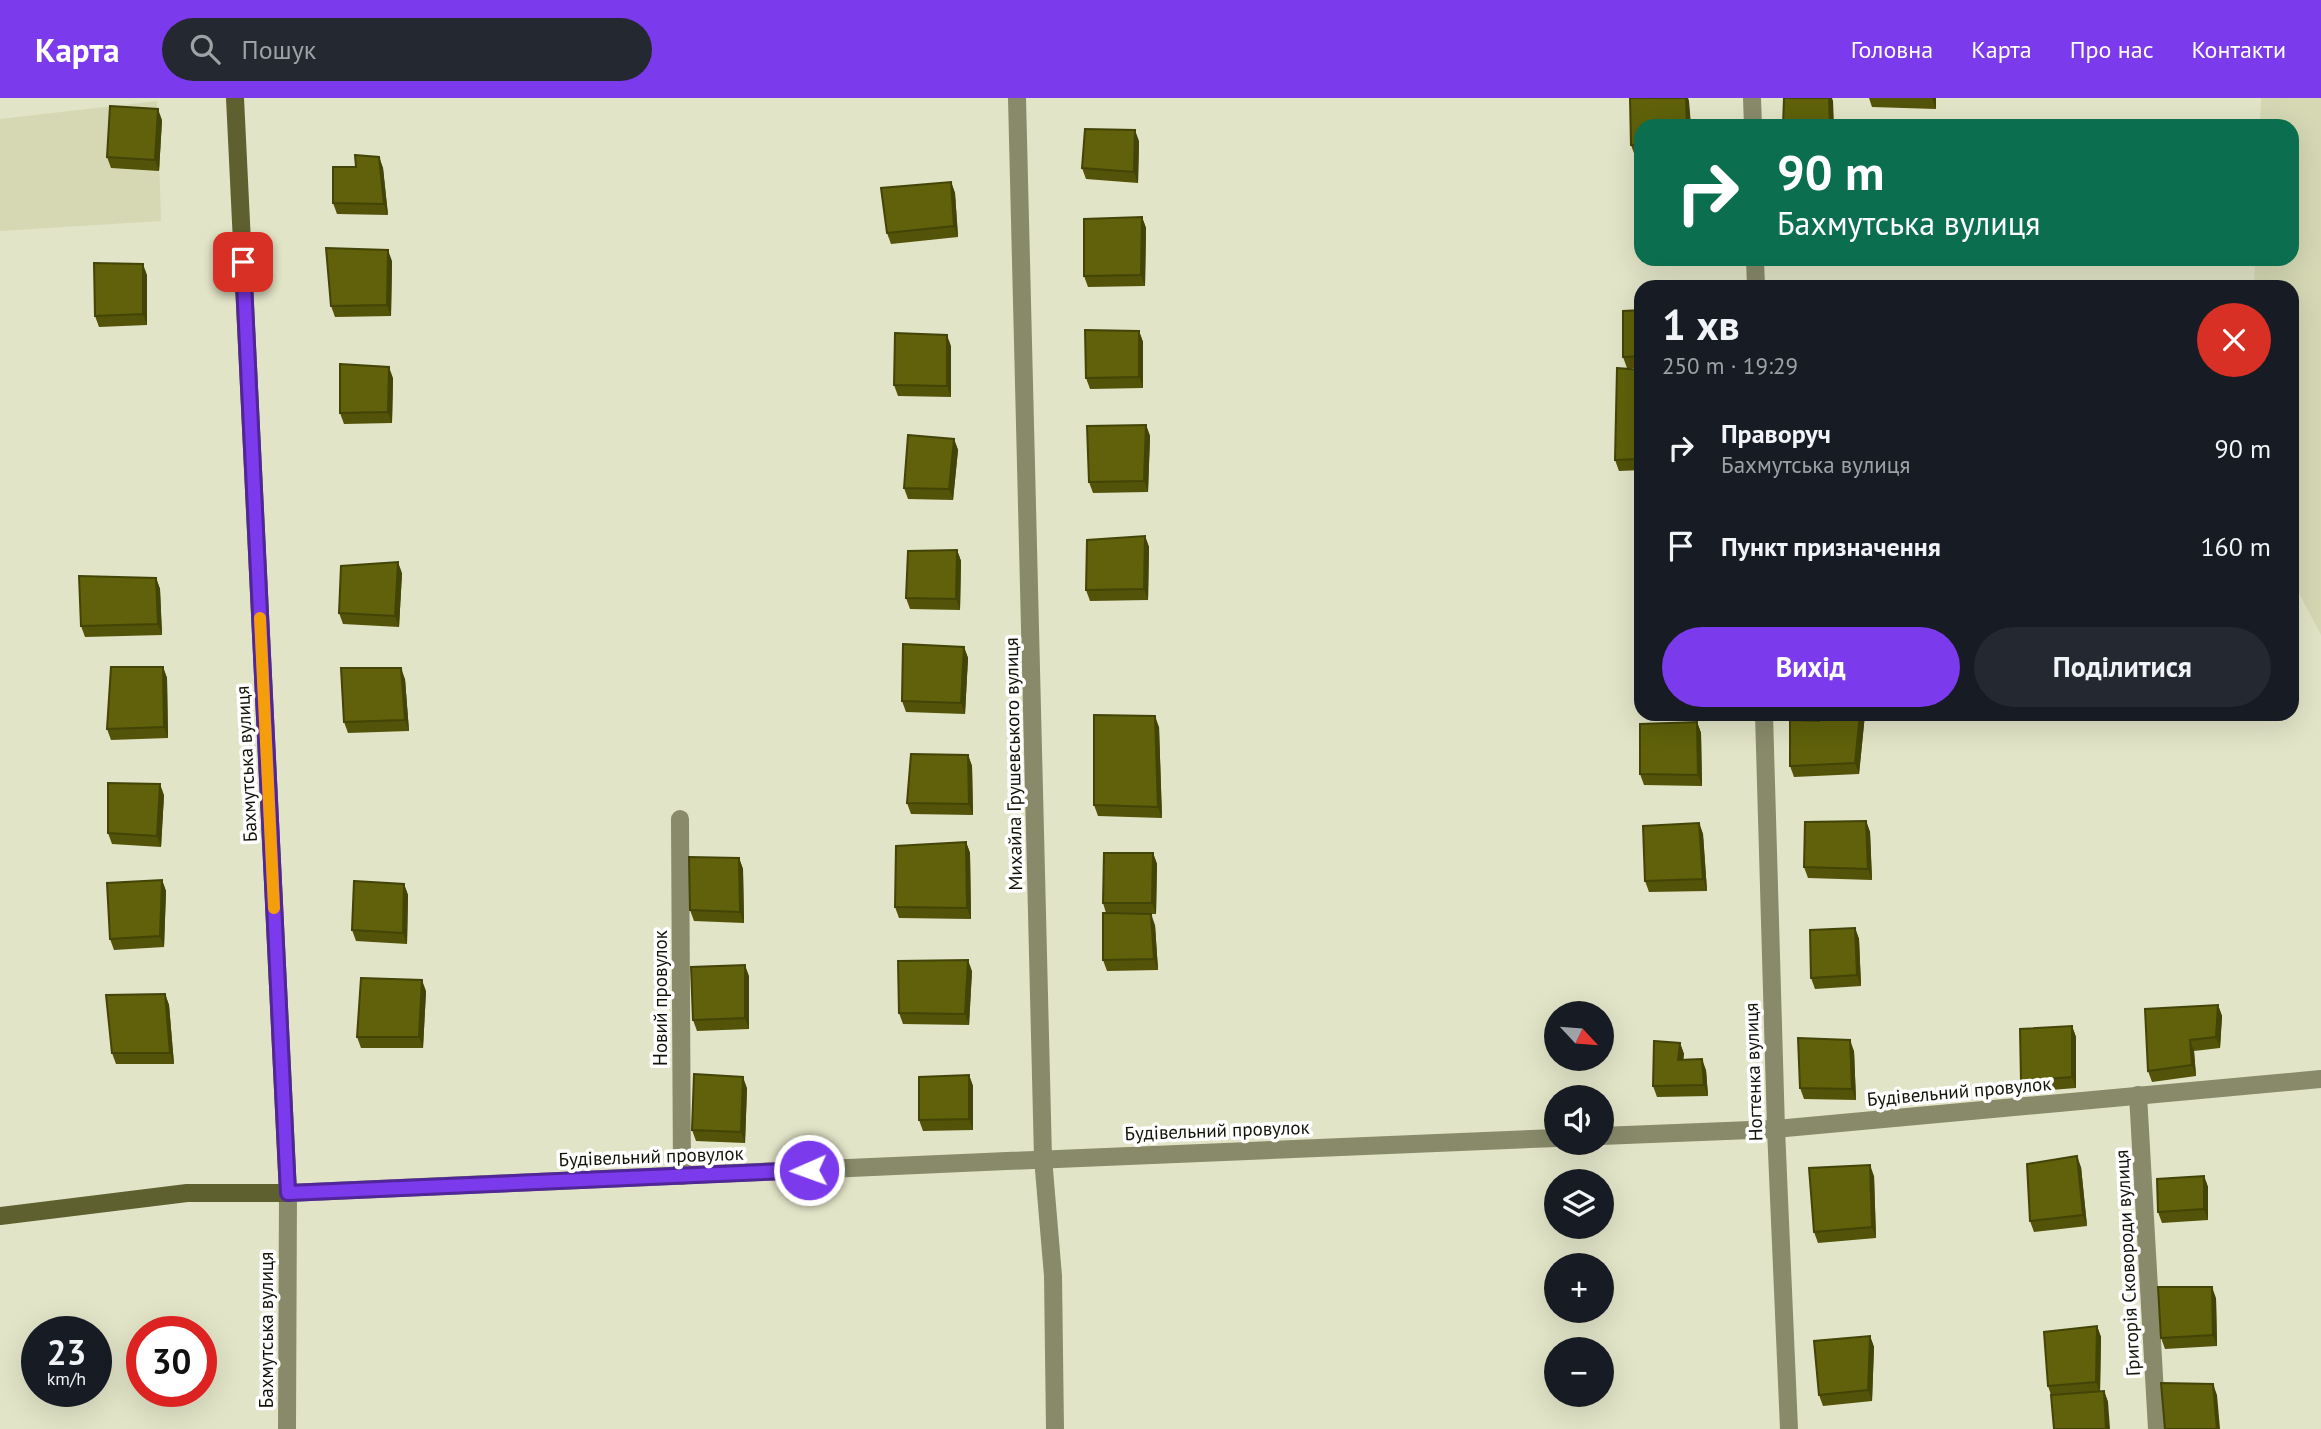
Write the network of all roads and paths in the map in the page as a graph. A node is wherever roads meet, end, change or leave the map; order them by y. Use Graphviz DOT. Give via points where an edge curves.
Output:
graph roads {
  1 [pos="235,98"];
  2 [pos="1017,98"];
  3 [pos="1752,98"];
  4 [pos="1753,119"];
  5 [pos="1764,721"];
  6 [pos="680,819"];
  7 [pos="2321,1079"];
  8 [pos="2138,1095"];
  9 [pos="1776,1129"];
  10 [pos="1614,1135"];
  11 [pos="1544,1138"];
  12 [pos="1043,1158"];
  13 [pos="682,1176"];
  14 [pos="288,1193"];
  15 [pos="0,1216"];
  16 [pos="287,1429"];
  17 [pos="1055,1429"];
  18 [pos="1789,1429"];
  19 [pos="2157,1429"];
  1 -- 14 [label="street, Бахмутська вулиця"];
  2 -- 12 [label="street, Михайла Грушевського вулиця"];
  3 -- 4 [label="street"];
  5 -- 9 [label="street, Ногтенка вулиця"];
  6 -- 13 [label="street, Новий провулок"];
  7 -- 8 [label="street, Будівельний провулок"];
  8 -- 9 [label="street, Будівельний провулок"];
  8 -- 19 [label="street, Григорія Сковороди вулиця"];
  9 -- 10 [label="street, Будівельний провулок"];
  9 -- 18 [label="street, Ногтенка вулиця"];
  11 -- 12 [label="street, Будівельний провулок"];
  12 -- 13 [label="street, Будівельний провулок"];
  12 -- 17 [label="street, Михайла Грушевського вулиця" via="1053,1276"];
  13 -- 14 [label="street, Будівельний провулок"];
  14 -- 15 [label="street, Будівельний провулок" via="187,1193"];
  14 -- 16 [label="street, Бахмутська вулиця"];
}
